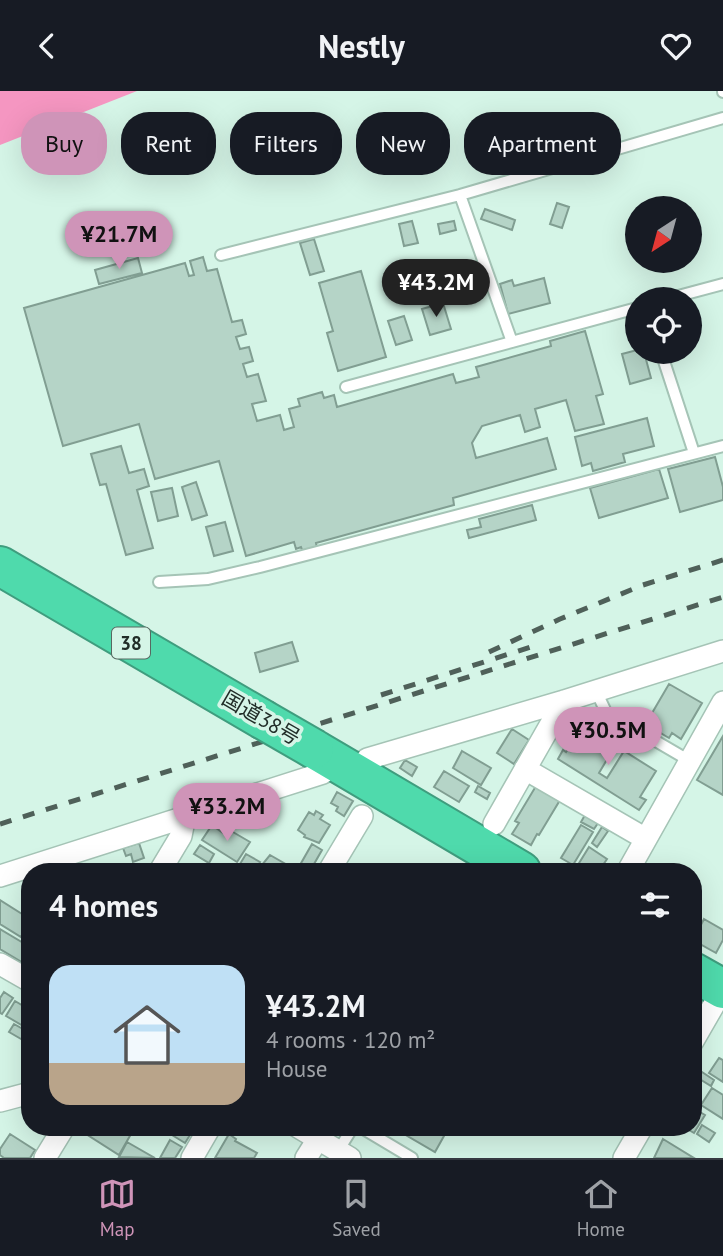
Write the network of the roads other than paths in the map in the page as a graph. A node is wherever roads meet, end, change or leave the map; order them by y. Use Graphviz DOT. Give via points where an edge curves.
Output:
graph roads {
  1 [pos="723,118"];
  2 [pos="460,195"];
  3 [pos="221,255"];
  4 [pos="723,283"];
  5 [pos="702,289"];
  6 [pos="625,311"];
  7 [pos="512,342"];
  8 [pos="665,364"];
  9 [pos="346,387"];
  10 [pos="723,446"];
  11 [pos="694,453"];
  12 [pos="0,566"];
  13 [pos="159,582"];
  14 [pos="723,650"];
  15 [pos="596,691"];
  16 [pos="564,701"];
  17 [pos="723,702"];
  18 [pos="367,759"];
  19 [pos="319,761"];
  20 [pos="690,761"];
  21 [pos="525,769"];
  22 [pos="184,816"];
  23 [pos="362,816"];
  24 [pos="494,824"];
  25 [pos="646,839"];
  26 [pos="40,863"];
  27 [pos="165,863"];
  28 [pos="334,863"];
  29 [pos="506,863"];
  30 [pos="632,863"];
  31 [pos="21,869"];
  32 [pos="0,876"];
  33 [pos="0,964"];
  34 [pos="21,976"];
  35 [pos="702,977"];
  36 [pos="723,989"];
  37 [pos="702,1025"];
  38 [pos="21,1095"];
  39 [pos="0,1101"];
  40 [pos="59,1136"];
  41 [pos="205,1136"];
  42 [pos="313,1136"];
  43 [pos="350,1136"];
  44 [pos="375,1136"];
  45 [pos="637,1136"];
  46 [pos="318,1139"];
  47 [pos="344,1154"];
  48 [pos="46,1158"];
  49 [pos="192,1158"];
  50 [pos="306,1158"];
  51 [pos="412,1158"];
  52 [pos="624,1158"];
  1 -- 2 [label="lane"];
  2 -- 3 [label="lane"];
  2 -- 7 [label="lane"];
  4 -- 5 [label="lane"];
  6 -- 7 [label="lane"];
  7 -- 9 [label="lane"];
  8 -- 11 [label="lane"];
  10 -- 11 [label="lane"];
  11 -- 13 [label="lane" via="260,567 208,579"];
  12 -- 19 [label="highway, 国道38号 / 38, bridge" via="262,719"];
  14 -- 15 [label="street"];
  15 -- 16 [label="street"];
  15 -- 20 [label="lane" via="606,712"];
  16 -- 18 [label="street"];
  16 -- 21 [label="street"];
  17 -- 20 [label="street"];
  19 -- 22 [label="street"];
  19 -- 29 [label="highway, 国道38号 / 38"];
  20 -- 25 [label="street"];
  21 -- 24 [label="street"];
  21 -- 25 [label="street"];
  22 -- 26 [label="street"];
  22 -- 27 [label="street" via="181,836"];
  23 -- 28 [label="street"];
  25 -- 30 [label="street"];
  31 -- 32 [label="street"];
  33 -- 34 [label="street"];
  35 -- 36 [label="highway"];
  36 -- 37 [label="street"];
  38 -- 39 [label="street"];
  40 -- 48 [label="street"];
  41 -- 49 [label="street"];
  42 -- 46 [label="street"];
  43 -- 47 [label="lane"];
  44 -- 51 [label="lane"];
  45 -- 52 [label="street"];
  46 -- 47 [label="street"];
  46 -- 50 [label="street"];
}
